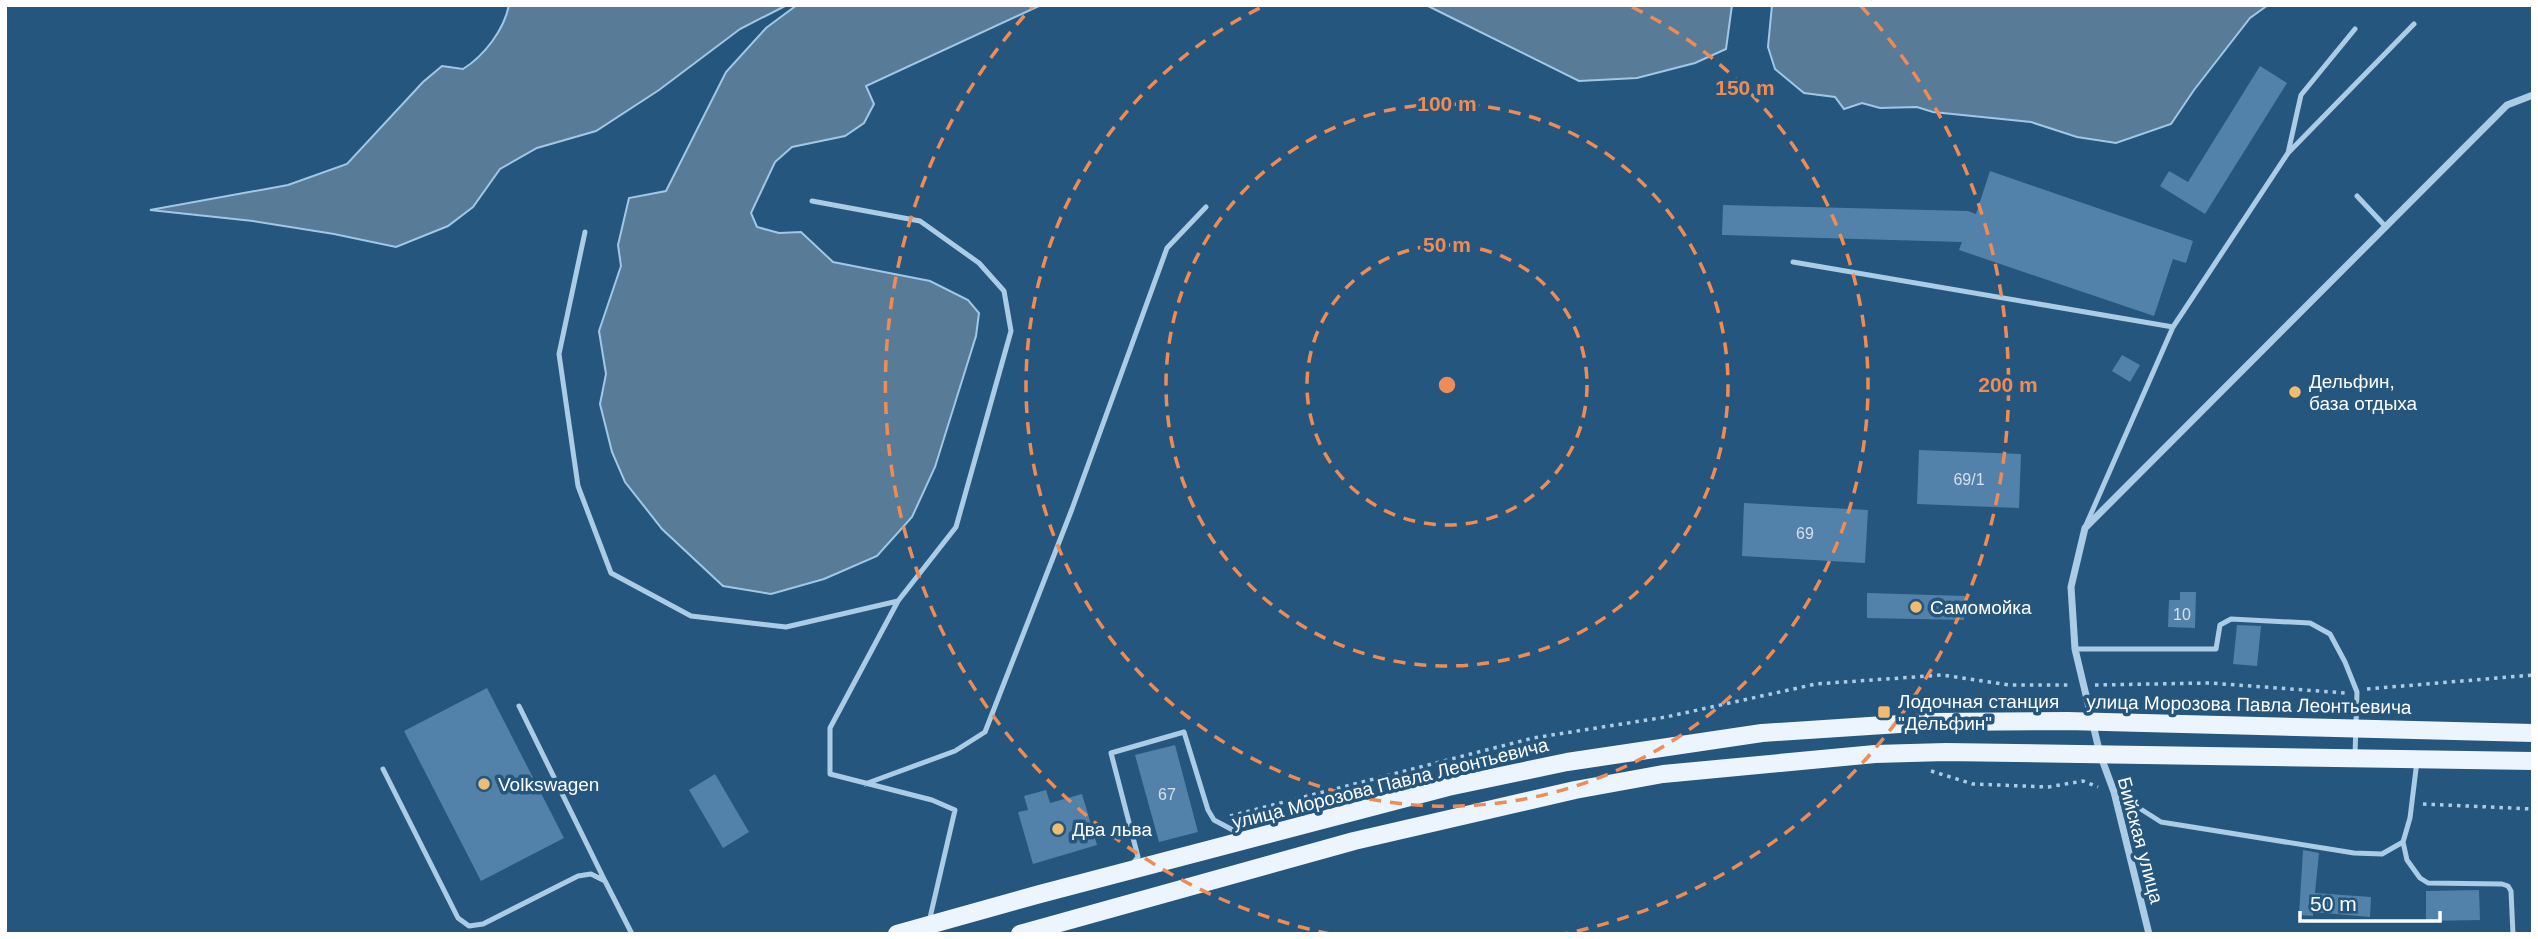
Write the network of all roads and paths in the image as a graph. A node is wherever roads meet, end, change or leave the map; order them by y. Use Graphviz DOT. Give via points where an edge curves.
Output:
graph roads {
  1 [pos="2414,24"];
  2 [pos="2355,29"];
  3 [pos="2533,94"];
  4 [pos="2288,153"];
  5 [pos="2357,196"];
  6 [pos="812,201"];
  7 [pos="1206,207"];
  8 [pos="2386,227"];
  9 [pos="584,232"];
  10 [pos="1793,262"];
  11 [pos="2173,327"];
  12 [pos="2085,528"];
  13 [pos="898,601"];
  14 [pos="2075,649"];
  15 [pos="519,706"];
  16 [pos="2092,721"];
  17 [pos="2356,727"];
  18 [pos="2533,733"];
  19 [pos="2100,754"];
  20 [pos="2355,757"];
  21 [pos="2417,758"];
  22 [pos="2533,761"];
  23 [pos="383,769"];
  24 [pos="1928,770"];
  25 [pos="865,784"];
  26 [pos="2114,792"];
  27 [pos="2411,804"];
  28 [pos="2533,810"];
  29 [pos="1250,839"];
  30 [pos="2403,842"];
  31 [pos="1127,871"];
  32 [pos="606,881"];
  33 [pos="928,925"];
  34 [pos="632,934"];
  35 [pos="897,934"];
  36 [pos="1020,934"];
  37 [pos="2149,934"];
  38 [pos="2513,934"];
  1 -- 4 [label="lane"];
  2 -- 4 [label="lane" via="2301,95"];
  3 -- 8 [label="street" via="2507,105"];
  4 -- 11 [label="lane"];
  5 -- 8 [label="lane"];
  6 -- 13 [label="lane" via="920,221 979,263 1004,291 1011,331 956,527"];
  7 -- 25 [label="lane" via="1167,248 985,732 955,751"];
  8 -- 12 [label="street"];
  9 -- 13 [label="lane" via="559,354 578,486 611,573 691,616 786,627"];
  10 -- 11 [label="lane"];
  11 -- 12 [label="lane"];
  12 -- 14 [label="street, Бийская улица" via="2071,587"];
  13 -- 25 [label="lane" via="830,728 830,774"];
  14 -- 16 [label="street, Бийская улица"];
  14 -- 17 [label="lane" via="2216,649 2220,625 2231,619 2310,623 2329,634 2345,662 2357,692"];
  15 -- 32 [label="lane"];
  16 -- 17 [label="main road, улица Морозова Павла Леонтьевича"];
  16 -- 19 [label="street, Бийская улица"];
  16 -- 29 [label="main road, улица Морозова Павла Леонтьевича" via="1930,722 1699,741 1510,773"];
  17 -- 18 [label="main road, улица Морозова Павла Леонтьевича"];
  17 -- 20 [label="lane"];
  19 -- 20 [label="main road"];
  19 -- 26 [label="street, Бийская улица"];
  19 -- 36 [label="main road" via="1874,754 1663,774 1354,841"];
  20 -- 21 [label="main road"];
  21 -- 22 [label="main road"];
  21 -- 27 [label="lane"];
  23 -- 32 [label="lane" via="458,918 469,926 483,924 578,876 591,874"];
  24 -- 26 [label="path" via="1973,784 2048,786 2083,781"];
  25 -- 33 [label="lane" via="955,810"];
  26 -- 30 [label="lane" via="2161,822 2354,853 2382,854"];
  26 -- 37 [label="street, Бийская улица"];
  27 -- 28 [label="path"];
  27 -- 30 [label="lane"];
  29 -- 31 [label="main road, улица Морозова Павла Леонтьевича"];
  29 -- 31 [label="lane" via="1214,820 1184,732 1111,753 1138,857"];
  30 -- 38 [label="lane" via="2407,860 2428,883 2508,886"];
  31 -- 33 [label="main road, улица Морозова Павла Леонтьевича"];
  32 -- 34 [label="lane"];
  33 -- 35 [label="main road, улица Морозова Павла Леонтьевича"];
}
